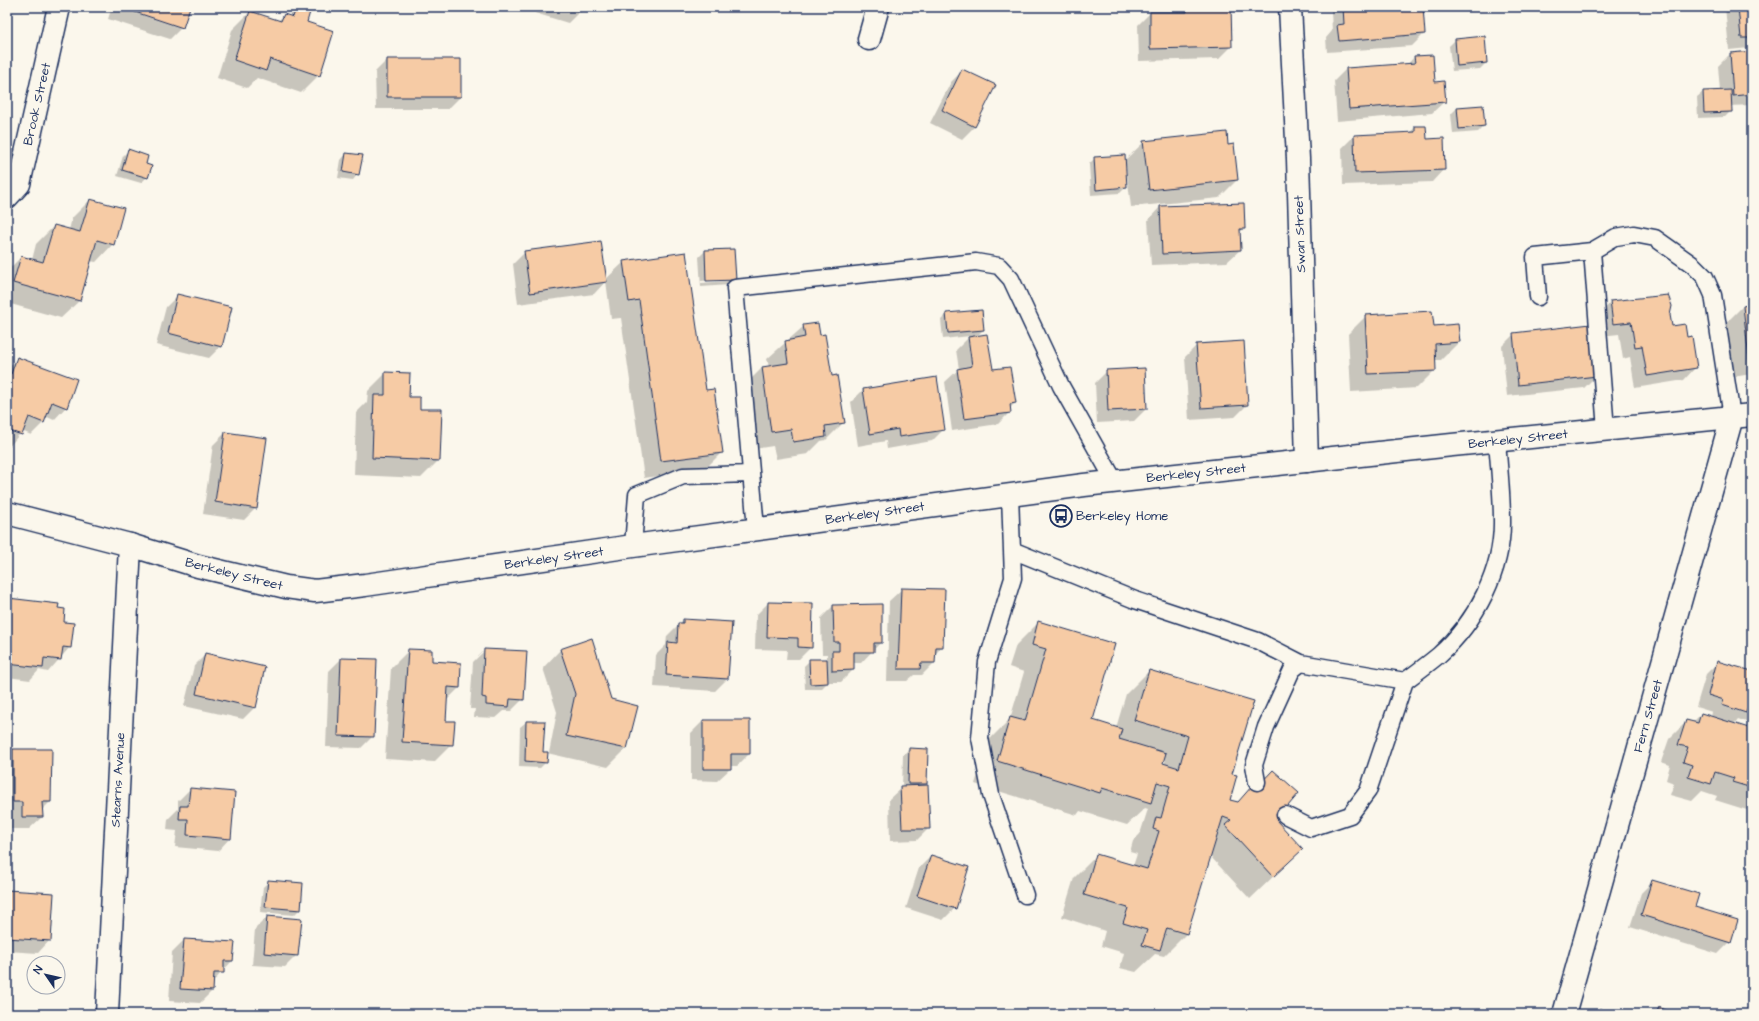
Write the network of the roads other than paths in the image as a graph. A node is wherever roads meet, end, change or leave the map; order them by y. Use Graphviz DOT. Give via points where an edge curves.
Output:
graph roads {
  1 [pos="59,7"];
  2 [pos="878,7"];
  3 [pos="1290,7"];
  4 [pos="869,39"];
  5 [pos="7,197"];
  6 [pos="1592,251"];
  7 [pos="1538,297"];
  8 [pos="1742,416"];
  9 [pos="1606,430"];
  10 [pos="1497,441"];
  11 [pos="1307,461"];
  12 [pos="751,474"];
  13 [pos="1115,482"];
  14 [pos="1010,495"];
  15 [pos="7,514"];
  16 [pos="756,529"];
  17 [pos="130,545"];
  18 [pos="633,546"];
  19 [pos="1012,550"];
  20 [pos="1301,663"];
  21 [pos="1405,681"];
  22 [pos="1256,782"];
  23 [pos="1285,815"];
  24 [pos="1026,896"];
  25 [pos="106,1014"];
  26 [pos="1564,1014"];
  1 -- 5 [label="street, Brook Street" via="19,184"];
  2 -- 4 [label="street"];
  3 -- 11 [label="street, Swan Street" via="1298,159"];
  6 -- 7 [label="lane" via="1534,257"];
  6 -- 8 [label="lane" via="1616,237 1634,234 1656,238 1705,277 1713,295"];
  6 -- 9 [label="lane"];
  8 -- 9 [label="street, Berkeley Street"];
  8 -- 26 [label="street, Fern Street"];
  9 -- 10 [label="street, Berkeley Street"];
  10 -- 11 [label="street, Berkeley Street"];
  10 -- 21 [label="lane" via="1502,521 1498,557 1486,591 1469,621 1439,654"];
  11 -- 13 [label="street, Berkeley Street"];
  12 -- 13 [label="lane" via="735,288 976,262 999,266 1011,278 1061,386"];
  12 -- 16 [label="lane"];
  12 -- 18 [label="lane" via="683,476 637,495"];
  13 -- 14 [label="street, Berkeley Street"];
  14 -- 16 [label="street, Berkeley Street"];
  14 -- 19 [label="lane"];
  15 -- 17 [label="street, Berkeley Street"];
  16 -- 18 [label="street, Berkeley Street"];
  17 -- 18 [label="street, Berkeley Street" via="198,566 286,587 314,590 373,584"];
  17 -- 25 [label="street, Stearns Avenue"];
  19 -- 20 [label="lane" via="1135,600 1258,640"];
  19 -- 24 [label="lane" via="1013,578 987,662 980,738 992,795"];
  20 -- 21 [label="lane"];
  20 -- 22 [label="lane" via="1292,670 1266,727 1254,765"];
  21 -- 23 [label="lane" via="1368,791 1350,815 1312,828"];
}
